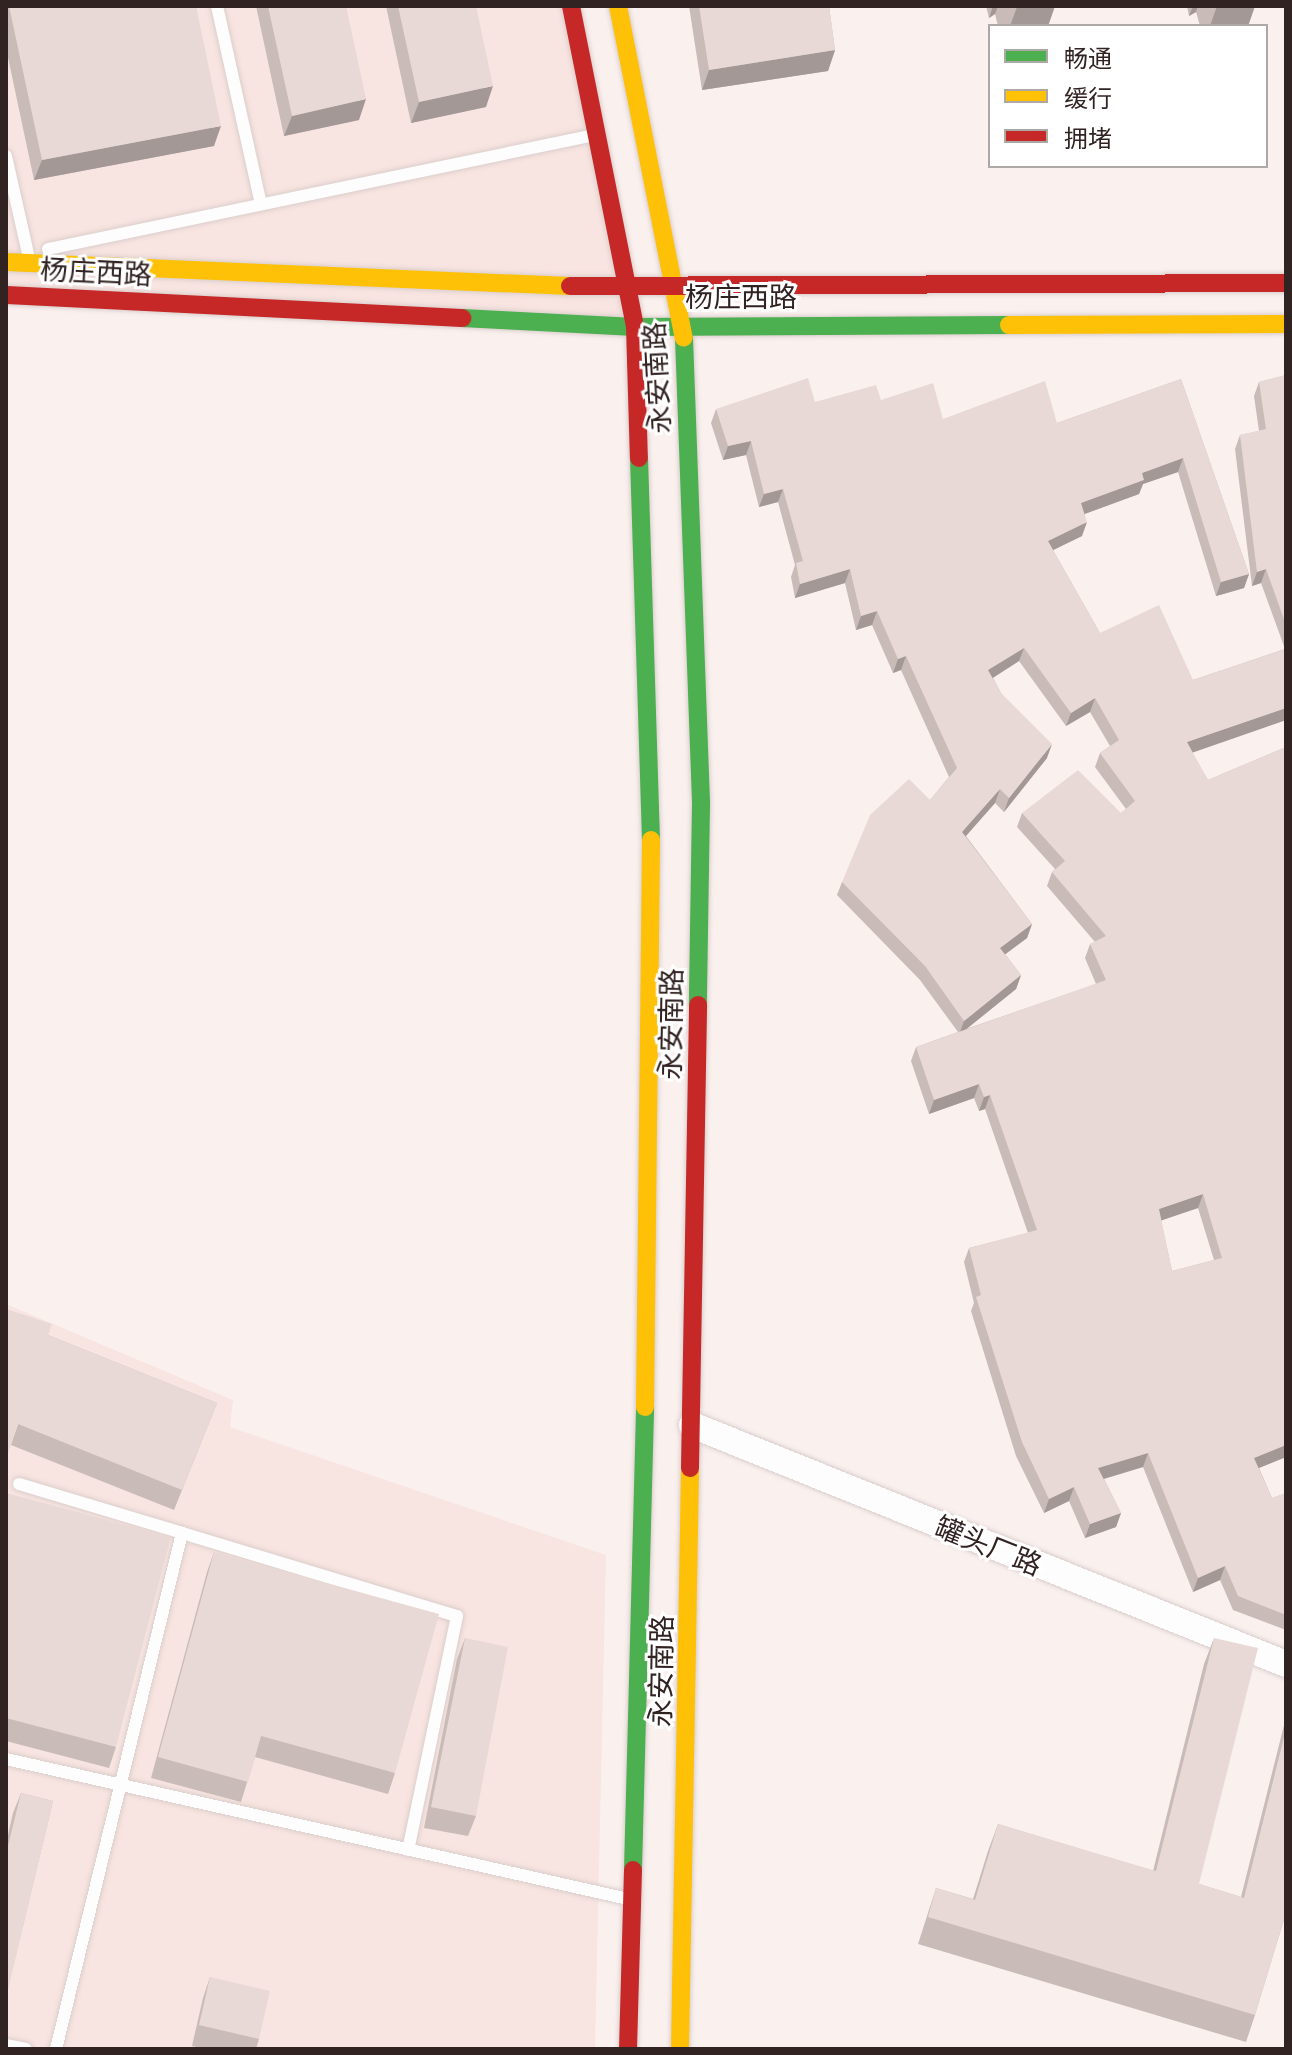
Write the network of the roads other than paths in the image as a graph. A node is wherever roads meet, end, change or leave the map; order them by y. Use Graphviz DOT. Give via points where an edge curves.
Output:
graph roads {
  1 [pos="217,6"];
  2 [pos="571,6"];
  3 [pos="618,6"];
  4 [pos="598,134"];
  5 [pos="6,156"];
  6 [pos="261,204"];
  7 [pos="28,254"];
  8 [pos="6,261"];
  9 [pos="1286,283"];
  10 [pos="628,289"];
  11 [pos="677,289"];
  12 [pos="6,295"];
  13 [pos="684,324"];
  14 [pos="1286,324"];
  15 [pos="635,327"];
  16 [pos="692,1425"];
  17 [pos="19,1484"];
  18 [pos="182,1533"];
  19 [pos="1286,1664"];
  20 [pos="6,1759"];
  21 [pos="118,1784"];
  22 [pos="408,1850"];
  23 [pos="632,1899"];
  24 [pos="6,2045"];
  25 [pos="26,2049"];
  26 [pos="56,2049"];
  27 [pos="628,2049"];
  28 [pos="680,2049"];
  1 -- 6 [label="lane"];
  2 -- 4 [label="main road, 永安南路"];
  3 -- 11 [label="main road, 永安南路"];
  4 -- 6 [label="lane"];
  4 -- 10 [label="main road, 永安南路"];
  5 -- 7 [label="lane"];
  6 -- 7 [label="lane"];
  7 -- 8 [label="lane"];
  8 -- 10 [label="main road, 杨庄西路"];
  9 -- 11 [label="main road, 杨庄西路"];
  10 -- 11 [label="main road, 杨庄西路"];
  10 -- 15 [label="main road, 永安南路"];
  11 -- 13 [label="main road, 永安南路"];
  12 -- 15 [label="main road, 杨庄西路"];
  13 -- 14 [label="main road, 杨庄西路"];
  13 -- 15 [label="main road, 杨庄西路"];
  13 -- 16 [label="main road, 永安南路" via="701,804"];
  15 -- 23 [label="main road, 永安南路" via="651,798 645,1408"];
  16 -- 19 [label="street, 罐头厂路"];
  16 -- 28 [label="main road, 永安南路"];
  17 -- 18 [label="lane"];
  18 -- 21 [label="lane"];
  18 -- 22 [label="lane" via="457,1616"];
  20 -- 21 [label="lane"];
  21 -- 22 [label="lane"];
  21 -- 26 [label="lane"];
  22 -- 23 [label="lane"];
  23 -- 27 [label="main road, 永安南路"];
  24 -- 25 [label="lane"];
}
